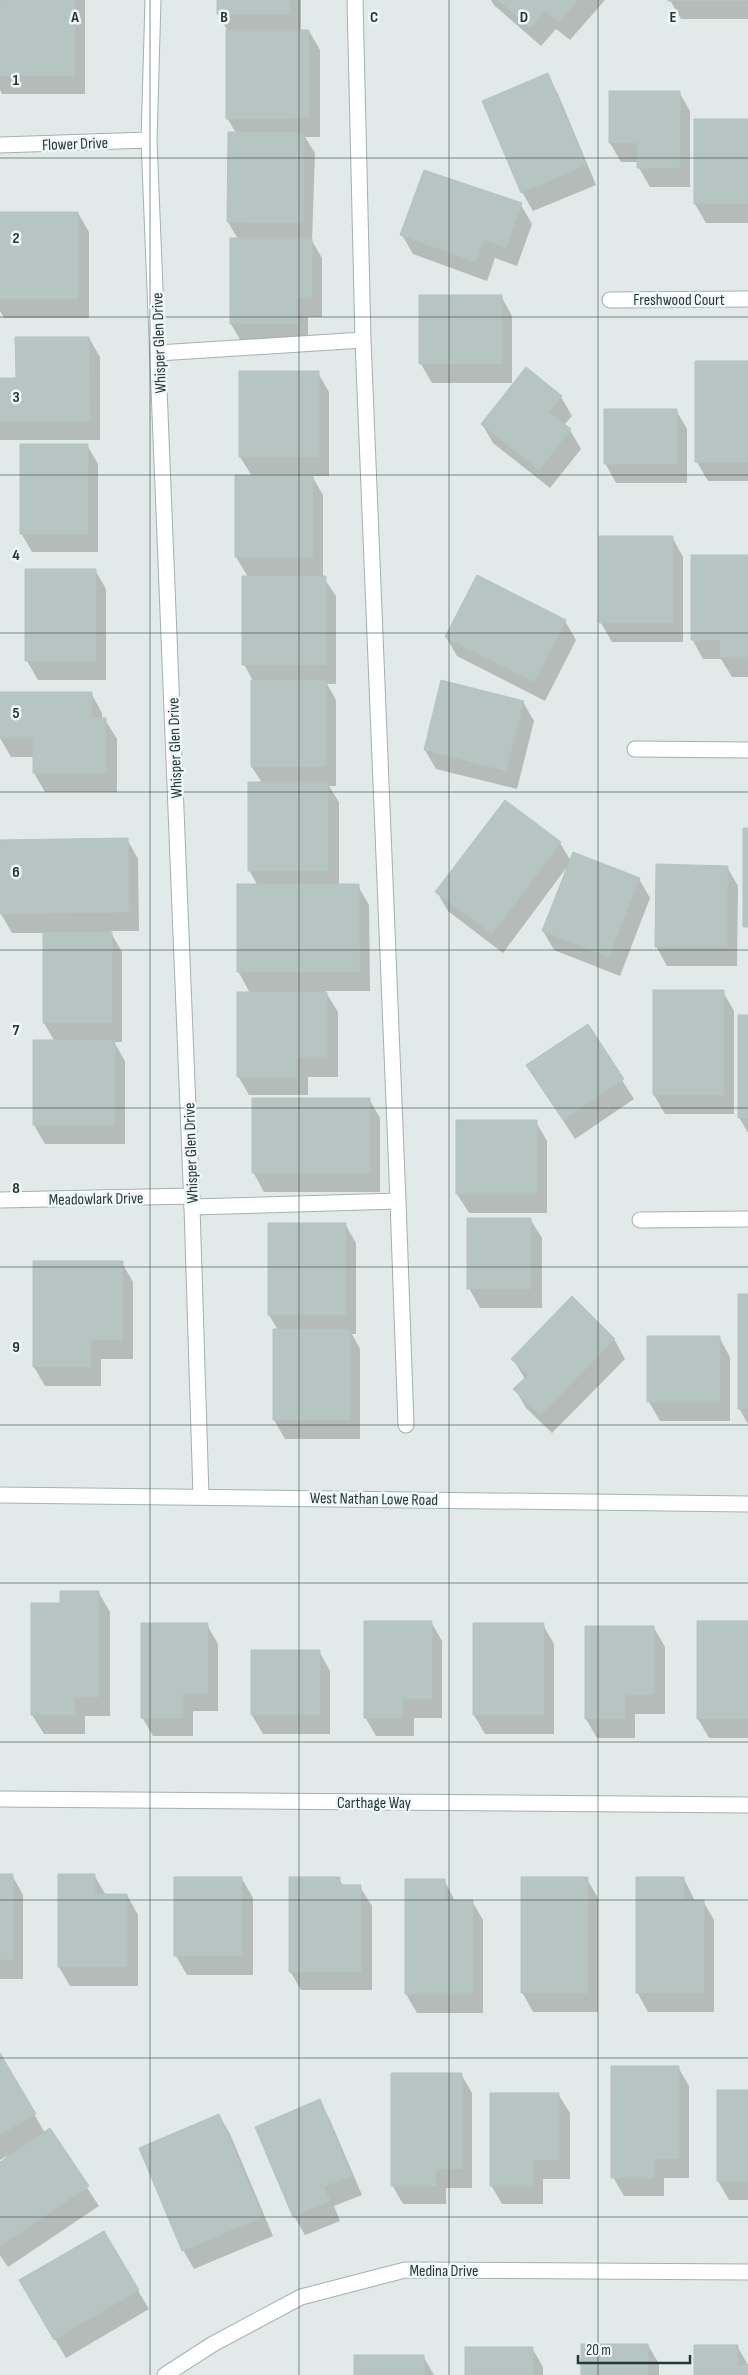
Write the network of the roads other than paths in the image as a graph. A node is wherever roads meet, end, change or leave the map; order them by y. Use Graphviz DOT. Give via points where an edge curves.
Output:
graph roads {
  1 [pos="153,0"];
  2 [pos="355,0"];
  3 [pos="150,140"];
  4 [pos="0,145"];
  5 [pos="748,299"];
  6 [pos="610,300"];
  7 [pos="363,340"];
  8 [pos="158,353"];
  9 [pos="635,749"];
  10 [pos="748,750"];
  11 [pos="0,1200"];
  12 [pos="192,1201"];
  13 [pos="398,1201"];
  14 [pos="748,1219"];
  15 [pos="640,1220"];
  16 [pos="406,1426"];
  17 [pos="0,1495"];
  18 [pos="201,1496"];
  19 [pos="748,1504"];
  20 [pos="0,1799"];
  21 [pos="748,1805"];
  22 [pos="748,2272"];
  23 [pos="165,2375"];
  1 -- 3 [label="street, Whisper Glen Drive"];
  2 -- 7 [label="street"];
  3 -- 4 [label="street, Flower Drive"];
  3 -- 8 [label="street, Whisper Glen Drive"];
  5 -- 6 [label="street, Freshwood Court"];
  7 -- 8 [label="street"];
  7 -- 13 [label="street"];
  8 -- 12 [label="street, Whisper Glen Drive"];
  9 -- 10 [label="street"];
  11 -- 12 [label="street, Meadowlark Drive"];
  12 -- 13 [label="street, Meadowlark Drive"];
  12 -- 18 [label="street, Whisper Glen Drive"];
  13 -- 16 [label="street"];
  14 -- 15 [label="street"];
  17 -- 18 [label="street, West Nathan Lowe Road"];
  18 -- 19 [label="street, West Nathan Lowe Road"];
  20 -- 21 [label="street, Carthage Way"];
  22 -- 23 [label="street, Medina Drive" via="404,2270 301,2297 213,2344"];
}
